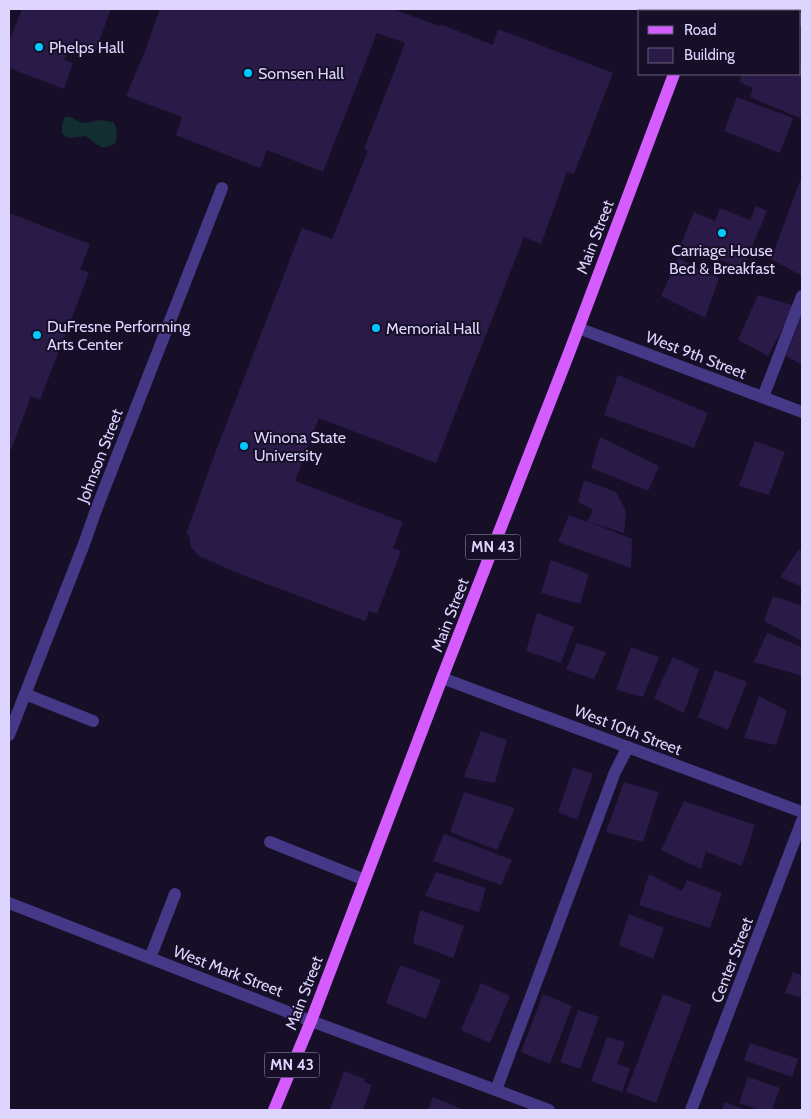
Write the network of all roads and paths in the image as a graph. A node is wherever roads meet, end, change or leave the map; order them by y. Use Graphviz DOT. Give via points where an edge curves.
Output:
graph roads {
  1 [pos="674,75"];
  2 [pos="222,188"];
  3 [pos="802,296"];
  4 [pos="578,328"];
  5 [pos="763,397"];
  6 [pos="802,412"];
  7 [pos="442,678"];
  8 [pos="25,694"];
  9 [pos="93,721"];
  10 [pos="9,735"];
  11 [pos="628,747"];
  12 [pos="802,812"];
  13 [pos="802,821"];
  14 [pos="270,842"];
  15 [pos="365,880"];
  16 [pos="175,894"];
  17 [pos="9,903"];
  18 [pos="150,958"];
  19 [pos="311,1021"];
  20 [pos="496,1090"];
  21 [pos="274,1110"];
  22 [pos="549,1110"];
  23 [pos="692,1110"];
  1 -- 4 [label="main road, Main Street / MN 43"];
  2 -- 8 [label="street, Johnson Street"];
  3 -- 5 [label="street"];
  4 -- 5 [label="street, West 9th Street"];
  4 -- 7 [label="main road, Main Street / MN 43"];
  5 -- 6 [label="street, West 9th Street"];
  7 -- 11 [label="street, West 10th Street"];
  7 -- 15 [label="main road, Main Street / MN 43"];
  8 -- 9 [label="street"];
  8 -- 10 [label="street, Johnson Street"];
  11 -- 12 [label="street, West 10th Street"];
  11 -- 20 [label="street" via="615,772"];
  13 -- 23 [label="street, Center Street"];
  14 -- 15 [label="street"];
  15 -- 19 [label="main road, Main Street / MN 43"];
  16 -- 18 [label="street"];
  17 -- 18 [label="street, West Mark Street"];
  18 -- 19 [label="street, West Mark Street"];
  19 -- 20 [label="street, West Mark Street"];
  19 -- 21 [label="main road, Main Street / MN 43"];
  20 -- 22 [label="street, West Mark Street"];
}
